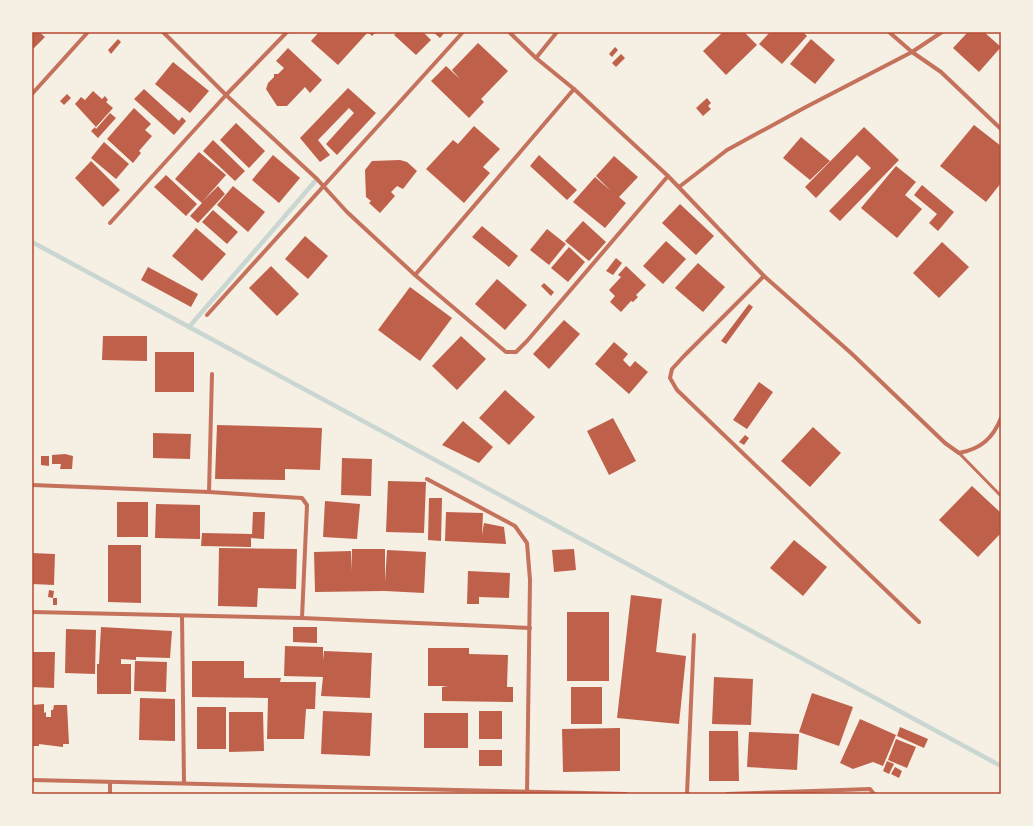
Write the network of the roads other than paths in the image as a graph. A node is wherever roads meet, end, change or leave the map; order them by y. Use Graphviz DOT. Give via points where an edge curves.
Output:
graph roads {
  1 [pos="88,32"];
  2 [pos="163,32"];
  3 [pos="287,32"];
  4 [pos="463,32"];
  5 [pos="509,32"];
  6 [pos="557,32"];
  7 [pos="889,32"];
  8 [pos="942,32"];
  9 [pos="912,52"];
  10 [pos="536,58"];
  11 [pos="574,89"];
  12 [pos="32,94"];
  13 [pos="226,95"];
  14 [pos="1001,129"];
  15 [pos="668,176"];
  16 [pos="324,187"];
  17 [pos="679,187"];
  18 [pos="110,223"];
  19 [pos="415,275"];
  20 [pos="764,276"];
  21 [pos="208,315"];
  22 [pos="212,374"];
  23 [pos="1001,418"];
  24 [pos="959,453"];
  25 [pos="427,479"];
  26 [pos="32,485"];
  27 [pos="209,492"];
  28 [pos="1001,496"];
  29 [pos="32,612"];
  30 [pos="182,616"];
  31 [pos="302,618"];
  32 [pos="919,622"];
  33 [pos="530,628"];
  34 [pos="694,635"];
  35 [pos="32,780"];
  36 [pos="110,782"];
  37 [pos="184,783"];
  38 [pos="527,793"];
  39 [pos="110,794"];
  40 [pos="626,794"];
  41 [pos="687,794"];
  42 [pos="728,794"];
  43 [pos="874,794"];
  1 -- 12 [label="street"];
  2 -- 13 [label="street"];
  3 -- 13 [label="street"];
  4 -- 16 [label="street"];
  5 -- 10 [label="street"];
  6 -- 10 [label="street"];
  7 -- 9 [label="street"];
  8 -- 9 [label="street"];
  9 -- 14 [label="street" via="941,72"];
  9 -- 17 [label="street" via="727,150"];
  10 -- 11 [label="street"];
  11 -- 15 [label="street"];
  11 -- 19 [label="street"];
  13 -- 16 [label="street"];
  13 -- 18 [label="street"];
  15 -- 17 [label="street"];
  15 -- 19 [label="street" via="516,352 506,352"];
  16 -- 19 [label="street" via="346,212"];
  16 -- 21 [label="street"];
  17 -- 20 [label="street"];
  20 -- 24 [label="street" via="945,443"];
  20 -- 32 [label="street" via="672,369 670,378 677,390"];
  22 -- 27 [label="street"];
  23 -- 24 [label="street" via="990,438 981,446"];
  24 -- 28 [label="lane"];
  25 -- 33 [label="street" via="515,526 527,542"];
  26 -- 27 [label="street"];
  27 -- 31 [label="street" via="302,498 307,505"];
  29 -- 30 [label="street"];
  30 -- 31 [label="street"];
  30 -- 37 [label="street"];
  31 -- 33 [label="street"];
  33 -- 38 [label="street"];
  34 -- 41 [label="street"];
  35 -- 36 [label="street"];
  36 -- 37 [label="street"];
  36 -- 39 [label="street"];
  37 -- 38 [label="street"];
  38 -- 40 [label="street"];
  42 -- 43 [label="street" via="870,789"];
}
